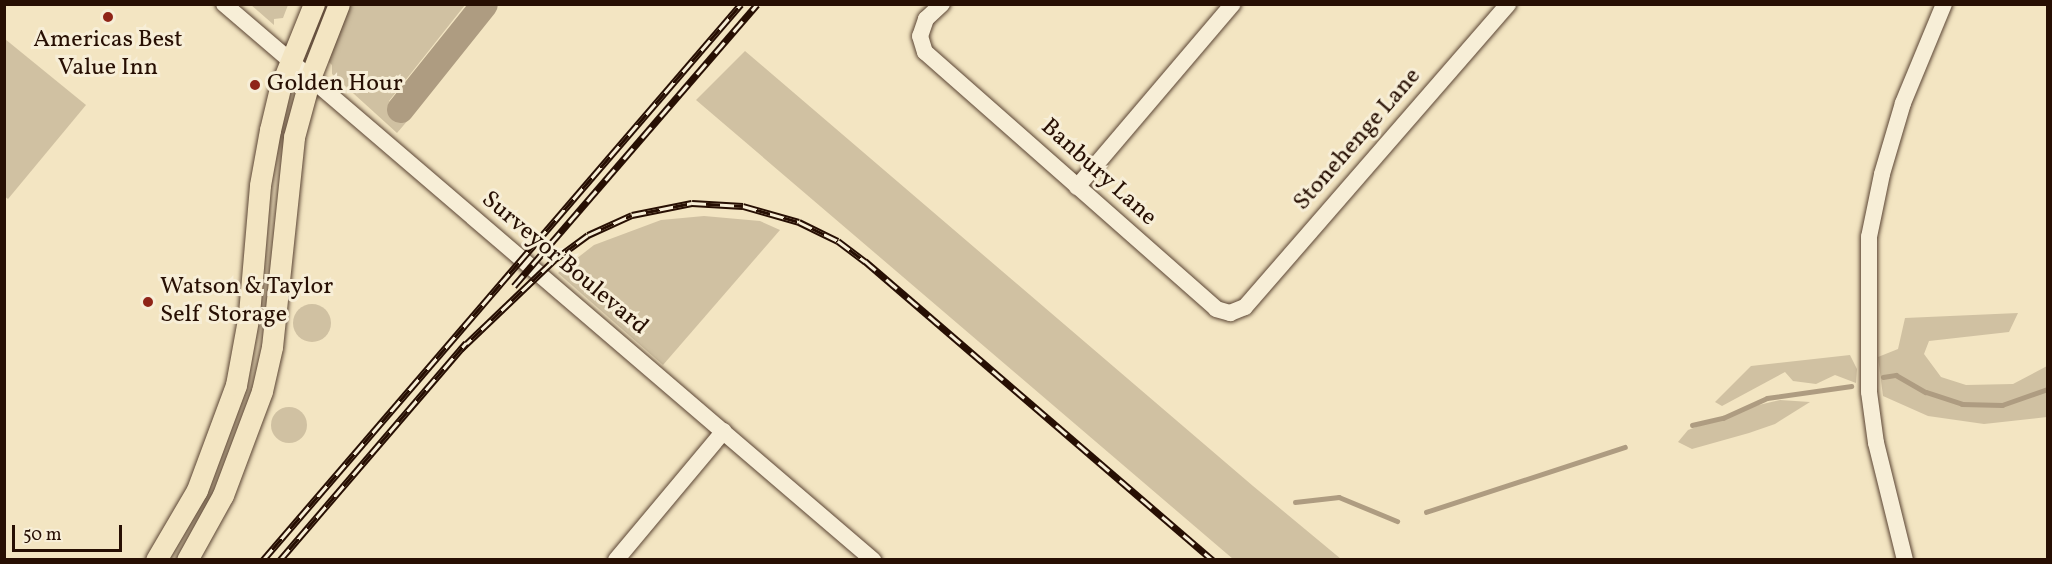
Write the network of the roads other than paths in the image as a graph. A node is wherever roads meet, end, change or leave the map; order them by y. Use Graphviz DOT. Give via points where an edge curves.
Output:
graph roads {
  1 [pos="224,4"];
  2 [pos="314,4"];
  3 [pos="339,4"];
  4 [pos="942,4"];
  5 [pos="1233,4"];
  6 [pos="1508,4"];
  7 [pos="1944,4"];
  8 [pos="290,61"];
  9 [pos="310,78"];
  10 [pos="1077,187"];
  11 [pos="1245,307"];
  12 [pos="236,385"];
  13 [pos="262,391"];
  14 [pos="724,431"];
  15 [pos="156,560"];
  16 [pos="187,560"];
  17 [pos="616,560"];
  18 [pos="873,560"];
  19 [pos="1905,560"];
  1 -- 8 [label="street, Surveyor Boulevard"];
  2 -- 8 [label="main road"];
  3 -- 9 [label="main road"];
  4 -- 10 [label="street, Banbury Lane" via="926,20 920,36 925,52"];
  5 -- 10 [label="street"];
  6 -- 11 [label="street, Stonehenge Lane"];
  7 -- 19 [label="street" via="1903,103 1869,237 1869,392 1876,443"];
  8 -- 9 [label="street, Surveyor Boulevard"];
  8 -- 12 [label="main road" via="278,97 260,184 249,314"];
  9 -- 13 [label="main road" via="294,137 272,347"];
  9 -- 14 [label="street, Surveyor Boulevard"];
  10 -- 11 [label="street, Banbury Lane" via="1216,309 1230,313"];
  12 -- 13 [label="main road"];
  12 -- 15 [label="main road" via="197,490"];
  13 -- 16 [label="main road" via="223,495"];
  14 -- 17 [label="street"];
  14 -- 18 [label="street, Surveyor Boulevard"];
}
